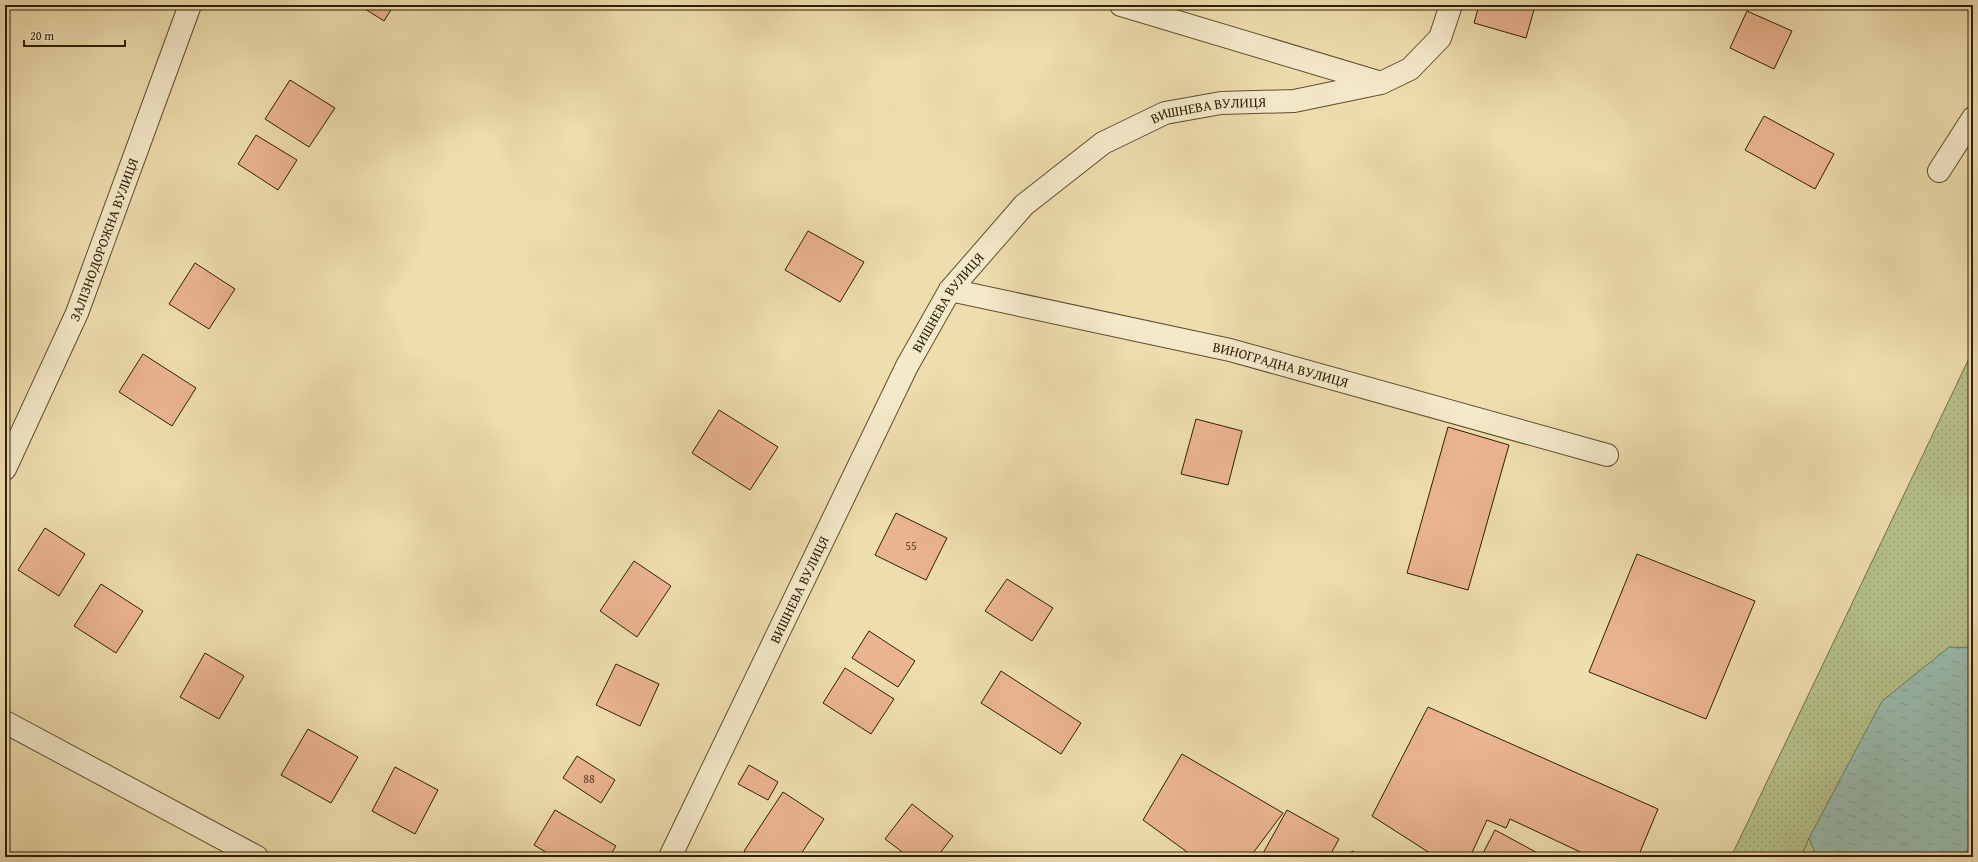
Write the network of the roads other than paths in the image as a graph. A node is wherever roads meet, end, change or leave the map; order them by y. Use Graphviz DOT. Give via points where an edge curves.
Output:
graph roads {
  1 [pos="190,5"];
  2 [pos="1121,5"];
  3 [pos="1450,5"];
  4 [pos="1381,83"];
  5 [pos="1973,118"];
  6 [pos="1940,171"];
  7 [pos="950,290"];
  8 [pos="1607,455"];
  9 [pos="5,469"];
  10 [pos="5,722"];
  11 [pos="244,854"];
  12 [pos="670,857"];
  1 -- 9 [label="street, ЗАЛІЗНОДОРОЖНА ВУЛИЦЯ" via="77,313"];
  2 -- 4 [label="street"];
  3 -- 4 [label="street, ВИШНЕВА ВУЛИЦЯ" via="1440,38 1410,69"];
  4 -- 7 [label="street, ВИШНЕВА ВУЛИЦЯ" via="1294,101 1221,103 1164,113 1103,143 1024,206"];
  5 -- 6 [label="street"];
  7 -- 8 [label="street, ВИНОГРАДНА ВУЛИЦЯ" via="1230,350"];
  7 -- 12 [label="street, ВИШНЕВА ВУЛИЦЯ" via="907,366"];
  10 -- 11 [label="street"];
}
